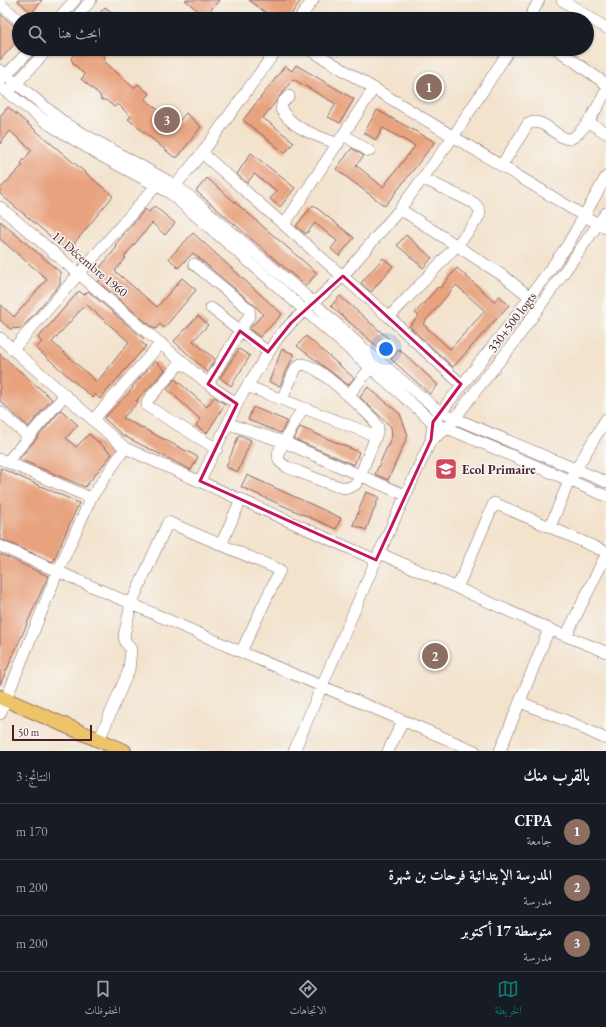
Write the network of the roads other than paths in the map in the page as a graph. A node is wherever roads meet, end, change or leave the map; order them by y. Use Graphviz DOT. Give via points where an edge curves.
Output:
graph roads {
  1 [pos="75,0"];
  2 [pos="91,0"];
  3 [pos="314,0"];
  4 [pos="539,0"];
  5 [pos="562,0"];
  6 [pos="0,4"];
  7 [pos="64,12"];
  8 [pos="81,12"];
  9 [pos="305,12"];
  10 [pos="533,12"];
  11 [pos="581,12"];
  12 [pos="12,14"];
  13 [pos="594,20"];
  14 [pos="606,28"];
  15 [pos="23,56"];
  16 [pos="42,56"];
  17 [pos="272,56"];
  18 [pos="321,56"];
  19 [pos="505,56"];
  20 [pos="567,56"];
  21 [pos="2,75"];
  22 [pos="17,84"];
  23 [pos="606,84"];
  24 [pos="374,88"];
  25 [pos="606,91"];
  26 [pos="2,92"];
  27 [pos="289,96"];
  28 [pos="588,122"];
  29 [pos="606,133"];
  30 [pos="453,137"];
  31 [pos="341,139"];
  32 [pos="369,151"];
  33 [pos="202,153"];
  34 [pos="502,166"];
  35 [pos="606,178"];
  36 [pos="424,179"];
  37 [pos="155,187"];
  38 [pos="172,189"];
  39 [pos="0,207"];
  40 [pos="400,209"];
  41 [pos="606,213"];
  42 [pos="584,216"];
  43 [pos="284,225"];
  44 [pos="603,226"];
  45 [pos="456,246"];
  46 [pos="194,264"];
  47 [pos="80,274"];
  48 [pos="343,276"];
  49 [pos="530,297"];
  50 [pos="314,303"];
  51 [pos="211,308"];
  52 [pos="304,311"];
  53 [pos="389,317"];
  54 [pos="240,331"];
  55 [pos="0,338"];
  56 [pos="160,343"];
  57 [pos="13,349"];
  58 [pos="268,352"];
  59 [pos="182,361"];
  60 [pos="371,367"];
  61 [pos="208,384"];
  62 [pos="461,384"];
  63 [pos="247,386"];
  64 [pos="65,395"];
  65 [pos="348,396"];
  66 [pos="282,399"];
  67 [pos="237,404"];
  68 [pos="302,408"];
  69 [pos="0,412"];
  70 [pos="440,412"];
  71 [pos="455,418"];
  72 [pos="93,420"];
  73 [pos="605,421"];
  74 [pos="433,422"];
  75 [pos="229,424"];
  76 [pos="448,428"];
  77 [pos="376,436"];
  78 [pos="29,437"];
  79 [pos="431,440"];
  80 [pos="284,442"];
  81 [pos="125,448"];
  82 [pos="217,449"];
  83 [pos="3,461"];
  84 [pos="577,469"];
  85 [pos="360,474"];
  86 [pos="200,481"];
  87 [pos="569,481"];
  88 [pos="606,482"];
  89 [pos="405,495"];
  90 [pos="606,496"];
  91 [pos="91,498"];
  92 [pos="241,499"];
  93 [pos="550,527"];
  94 [pos="221,545"];
  95 [pos="0,546"];
  96 [pos="606,552"];
  97 [pos="378,556"];
  98 [pos="606,556"];
  99 [pos="58,571"];
  100 [pos="457,588"];
  101 [pos="131,604"];
  102 [pos="549,629"];
  103 [pos="566,636"];
  104 [pos="241,652"];
  105 [pos="606,652"];
  106 [pos="322,686"];
  107 [pos="520,702"];
  108 [pos="2,705"];
  109 [pos="403,721"];
  110 [pos="606,739"];
  111 [pos="100,745"];
  112 [pos="124,751"];
  113 [pos="294,751"];
  114 [pos="388,751"];
  115 [pos="475,751"];
  116 [pos="500,751"];
  1 -- 7 [label="street"];
  2 -- 8 [label="street"];
  3 -- 9 [label="street"];
  4 -- 10 [label="street"];
  5 -- 11 [label="street"];
  6 -- 12 [label="street"];
  13 -- 14 [label="street"];
  15 -- 21 [label="street"];
  16 -- 22 [label="street"];
  17 -- 33 [label="street"];
  18 -- 24 [label="street"];
  19 -- 30 [label="street"];
  20 -- 23 [label="street"];
  21 -- 22 [label="street"];
  22 -- 26 [label="street"];
  22 -- 38 [label="street" via="66,124"];
  24 -- 30 [label="street"];
  24 -- 31 [label="street"];
  25 -- 28 [label="street"];
  26 -- 37 [label="street" via="50,125"];
  27 -- 31 [label="street" via="282,102 280,109 284,114 308,133"];
  28 -- 29 [label="street"];
  28 -- 34 [label="street" via="570,139 540,123 528,124"];
  30 -- 34 [label="street"];
  30 -- 36 [label="street"];
  31 -- 32 [label="street"];
  31 -- 43 [label="street"];
  33 -- 38 [label="street"];
  33 -- 43 [label="street"];
  34 -- 42 [label="street"];
  35 -- 42 [label="street"];
  36 -- 40 [label="street"];
  36 -- 45 [label="street" via="474,203 479,208 480,215 474,225"];
  37 -- 38 [label="street"];
  37 -- 47 [label="street"];
  38 -- 50 [label="street"];
  38 -- 52 [label="street"];
  39 -- 47 [label="street, 11 Décembre 1960"];
  40 -- 45 [label="street"];
  40 -- 48 [label="street"];
  41 -- 44 [label="street, 330+500 logts"];
  42 -- 44 [label="street"];
  42 -- 49 [label="street" via="567,246"];
  43 -- 48 [label="street"];
  44 -- 71 [label="street, 330+500 logts"];
  45 -- 49 [label="street"];
  45 -- 53 [label="street"];
  46 -- 54 [label="street" via="249,309 250,314"];
  47 -- 56 [label="street, 11 Décembre 1960"];
  47 -- 57 [label="street"];
  48 -- 50 [label="street"];
  48 -- 53 [label="street"];
  49 -- 62 [label="street"];
  50 -- 52 [label="street"];
  50 -- 70 [label="street"];
  51 -- 54 [label="street"];
  52 -- 58 [label="street"];
  52 -- 60 [label="street"];
  53 -- 62 [label="street"];
  54 -- 58 [label="street"];
  54 -- 61 [label="street"];
  55 -- 57 [label="street"];
  56 -- 59 [label="street, 11 Décembre 1960"];
  56 -- 72 [label="street"];
  57 -- 64 [label="street"];
  58 -- 63 [label="street"];
  59 -- 61 [label="street, 11 Décembre 1960"];
  59 -- 82 [label="street" via="148,400 147,406"];
  60 -- 65 [label="street"];
  60 -- 74 [label="street"];
  61 -- 67 [label="street, 11 Décembre 1960"];
  62 -- 70 [label="street"];
  63 -- 66 [label="street"];
  63 -- 67 [label="street"];
  64 -- 72 [label="street"];
  64 -- 78 [label="street"];
  65 -- 66 [label="street" via="314,368 301,364 296,368"];
  65 -- 77 [label="street" via="376,423"];
  66 -- 68 [label="street"];
  67 -- 75 [label="street"];
  68 -- 77 [label="street"];
  68 -- 80 [label="street"];
  69 -- 78 [label="street"];
  70 -- 71 [label="street"];
  70 -- 74 [label="street"];
  71 -- 76 [label="street, 330+500 logts"];
  71 -- 84 [label="street"];
  72 -- 81 [label="street"];
  73 -- 84 [label="street"];
  74 -- 76 [label="street"];
  74 -- 79 [label="street"];
  75 -- 80 [label="street"];
  75 -- 82 [label="street"];
  76 -- 79 [label="street, 330+500 logts"];
  76 -- 87 [label="street"];
  77 -- 85 [label="street"];
  78 -- 83 [label="street"];
  79 -- 89 [label="street"];
  80 -- 85 [label="street"];
  80 -- 85 [label="street" via="278,453 278,460 288,467 346,488 352,487"];
  81 -- 86 [label="street"];
  81 -- 91 [label="street"];
  82 -- 86 [label="street"];
  83 -- 91 [label="street"];
  84 -- 87 [label="street"];
  84 -- 88 [label="street"];
  85 -- 89 [label="street"];
  86 -- 92 [label="street"];
  87 -- 90 [label="street"];
  87 -- 93 [label="street"];
  89 -- 97 [label="street"];
  91 -- 99 [label="street"];
  92 -- 94 [label="street"];
  92 -- 97 [label="street"];
  93 -- 96 [label="street"];
  93 -- 100 [label="street" via="494,503"];
  94 -- 101 [label="street" via="168,522"];
  94 -- 104 [label="street" via="280,570"];
  95 -- 99 [label="street"];
  97 -- 100 [label="street"];
  97 -- 106 [label="street"];
  98 -- 103 [label="street"];
  99 -- 101 [label="street"];
  99 -- 108 [label="street"];
  100 -- 102 [label="street"];
  101 -- 104 [label="street"];
  101 -- 111 [label="street" via="124,636 131,649 129,670"];
  102 -- 103 [label="street"];
  102 -- 107 [label="street"];
  103 -- 105 [label="street"];
  104 -- 106 [label="street"];
  106 -- 109 [label="street"];
  106 -- 113 [label="street"];
  107 -- 110 [label="street"];
  107 -- 116 [label="street"];
  108 -- 111 [label="main road" via="28,718"];
  109 -- 114 [label="street"];
  109 -- 115 [label="street"];
  111 -- 112 [label="main road"];
}
